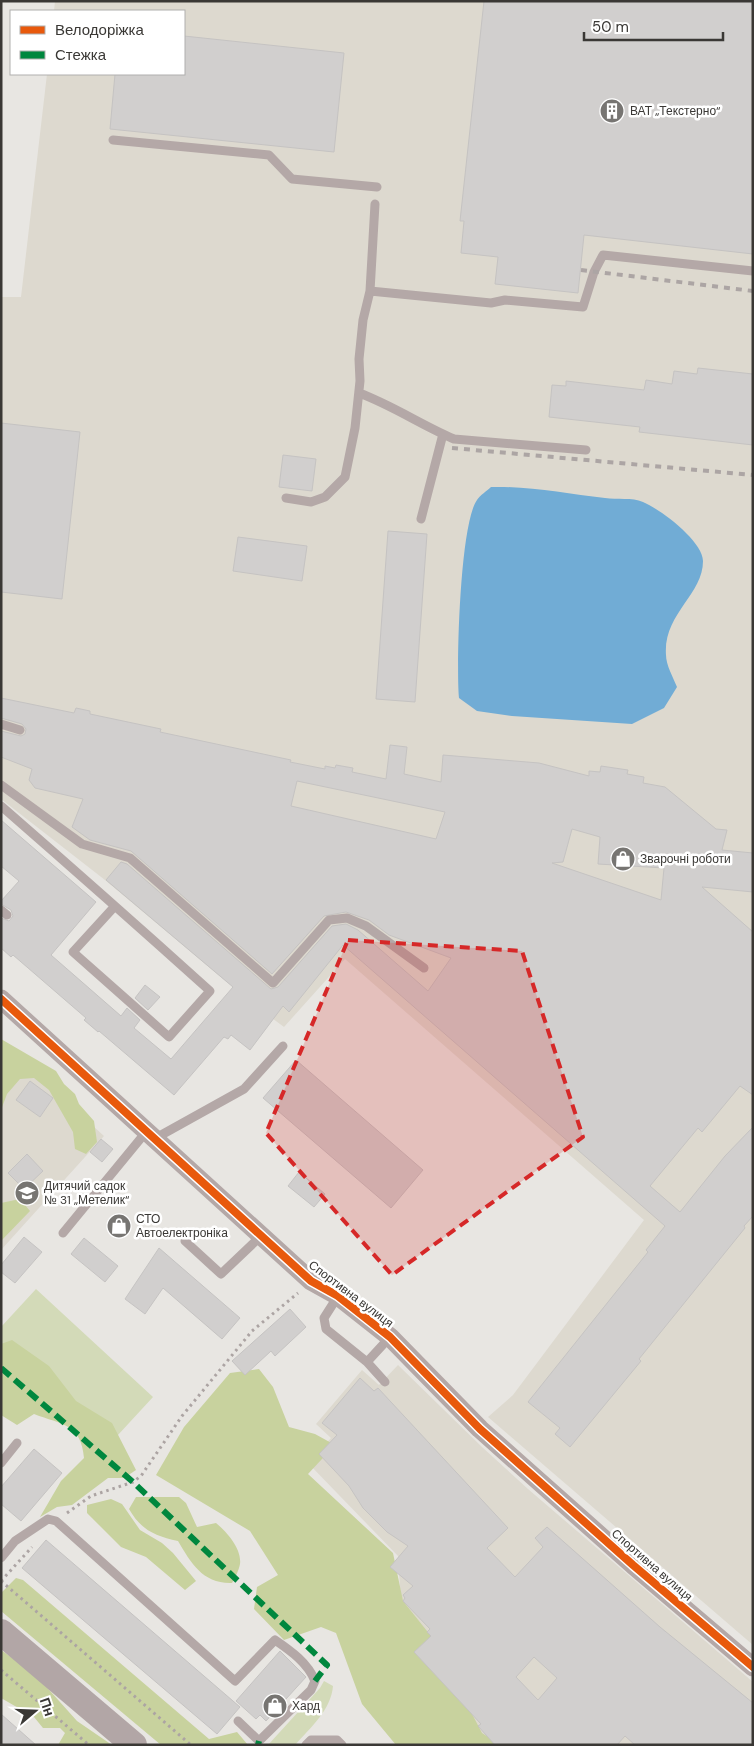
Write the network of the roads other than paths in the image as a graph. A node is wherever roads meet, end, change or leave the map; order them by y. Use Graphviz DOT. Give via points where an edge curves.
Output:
graph roads {
  1 [pos="113,140"];
  2 [pos="377,187"];
  3 [pos="376,204"];
  4 [pos="753,272"];
  5 [pos="370,291"];
  6 [pos="359,393"];
  7 [pos="443,434"];
  8 [pos="586,450"];
  9 [pos="286,498"];
  10 [pos="421,519"];
  11 [pos="1,724"];
  12 [pos="20,730"];
  13 [pos="1,785"];
  14 [pos="1,806"];
  15 [pos="115,906"];
  16 [pos="424,968"];
  17 [pos="1,999"];
  18 [pos="282,1046"];
  19 [pos="150,1136"];
  20 [pos="64,1233"];
  21 [pos="261,1236"];
  22 [pos="185,1241"];
  23 [pos="338,1296"];
  24 [pos="390,1337"];
  25 [pos="367,1362"];
  26 [pos="386,1382"];
  27 [pos="17,1443"];
  28 [pos="1,1463"];
  29 [pos="1,1558"];
  30 [pos="1,1632"];
  31 [pos="753,1667"];
  32 [pos="238,1721"];
  33 [pos="134,1745"];
  34 [pos="306,1745"];
  35 [pos="342,1745"];
  1 -- 2 [label="lane" via="269,155 292,179"];
  3 -- 5 [label="lane"];
  4 -- 5 [label="lane" via="603,255 583,307 505,300 491,303"];
  5 -- 6 [label="lane" via="363,320"];
  6 -- 7 [label="lane" via="389,404"];
  6 -- 9 [label="lane" via="346,477 325,497 311,502"];
  7 -- 8 [label="lane" via="454,439"];
  7 -- 10 [label="lane"];
  11 -- 12 [label="lane"];
  13 -- 16 [label="lane" via="82,844 130,858 273,983 329,920 347,918 366,926"];
  14 -- 15 [label="lane"];
  15 -- 15 [label="lane" via="73,952 170,1037 210,991"];
  17 -- 19 [label="street, Спортивна вулиця"];
  18 -- 19 [label="lane" via="244,1089"];
  19 -- 20 [label="lane"];
  19 -- 21 [label="street, Спортивна вулиця"];
  21 -- 22 [label="lane" via="221,1274"];
  21 -- 23 [label="street, Спортивна вулиця" via="311,1280"];
  23 -- 24 [label="street, Спортивна вулиця"];
  23 -- 25 [label="lane" via="324,1318 326,1329"];
  24 -- 25 [label="lane"];
  24 -- 31 [label="street, Спортивна вулиця" via="480,1429 632,1565"];
  25 -- 26 [label="lane"];
  27 -- 28 [label="lane"];
  29 -- 32 [label="lane" via="15,1541 48,1519 56,1521 235,1682 275,1640 311,1672 315,1681 311,1690 259,1741"];
  30 -- 33 [label="main road"];
  34 -- 35 [label="lane" via="311,1740 337,1740"];
}
